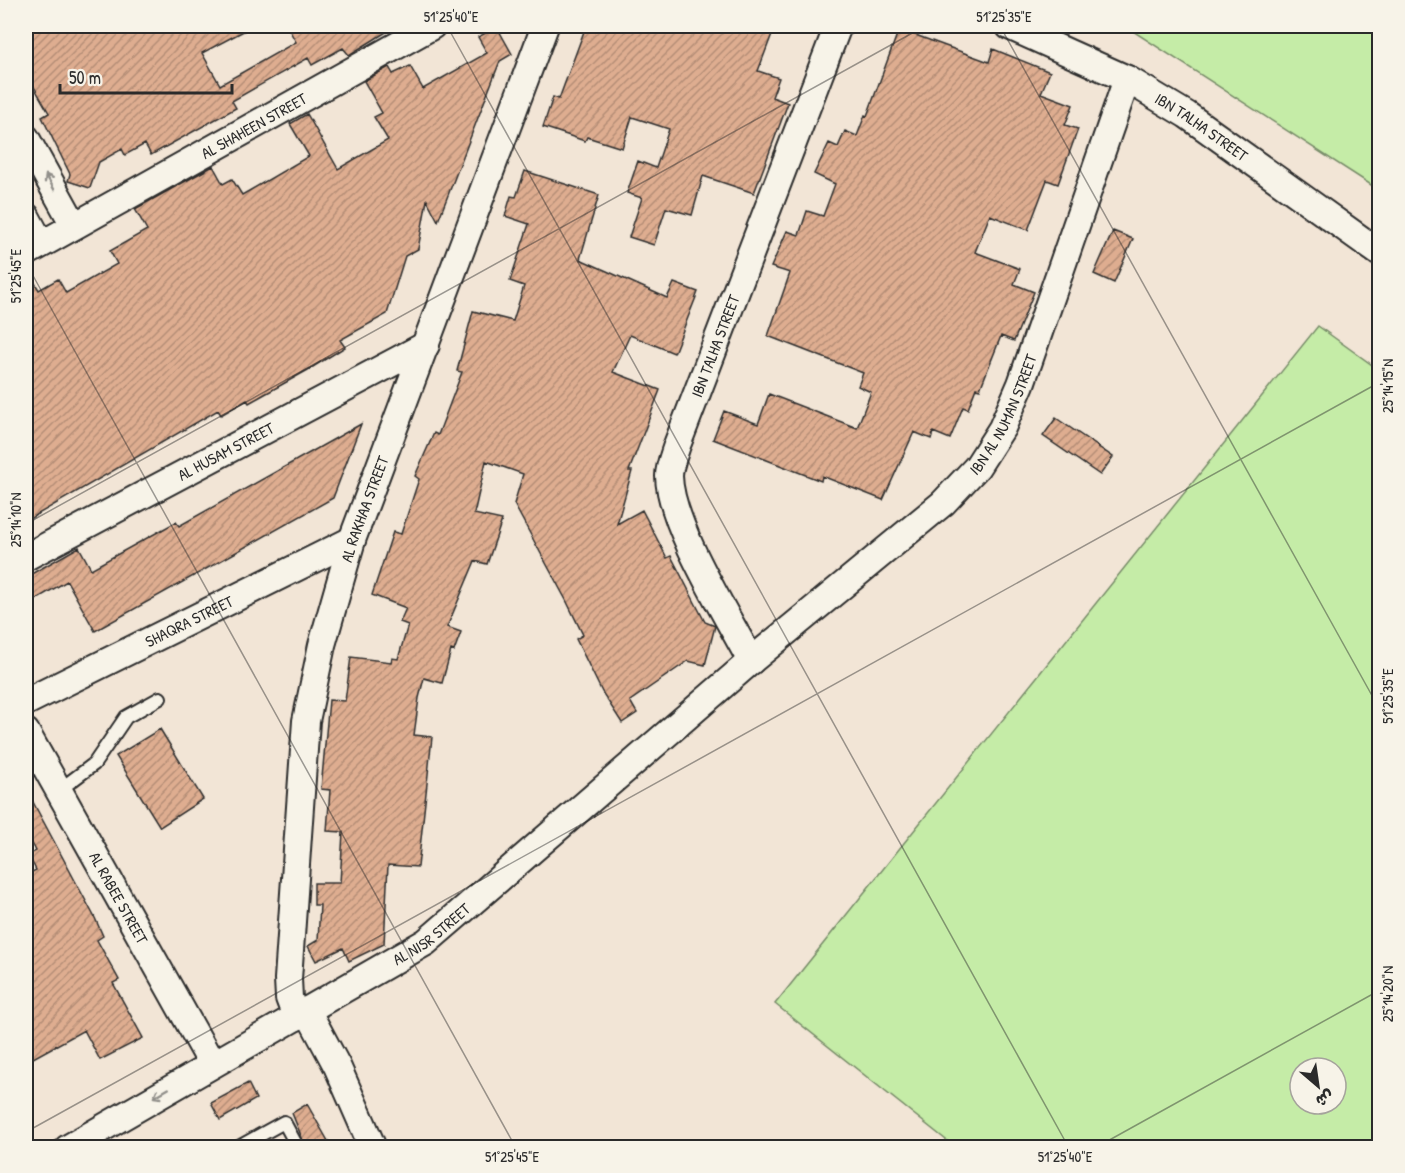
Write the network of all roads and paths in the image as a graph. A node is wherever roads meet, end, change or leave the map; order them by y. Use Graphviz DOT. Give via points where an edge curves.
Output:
graph roads {
  1 [pos="432,26"];
  2 [pos="545,26"];
  3 [pos="838,26"];
  4 [pos="1009,26"];
  5 [pos="1127,80"];
  6 [pos="26,138"];
  7 [pos="26,216"];
  8 [pos="74,225"];
  9 [pos="33,248"];
  10 [pos="1380,253"];
  11 [pos="426,345"];
  12 [pos="352,540"];
  13 [pos="26,557"];
  14 [pos="751,661"];
  15 [pos="160,699"];
  16 [pos="26,702"];
  17 [pos="26,732"];
  18 [pos="58,791"];
  19 [pos="301,1013"];
  20 [pos="212,1064"];
  21 [pos="68,1148"];
  22 [pos="237,1148"];
  23 [pos="298,1148"];
  24 [pos="374,1148"];
  1 -- 8 [label="street, AL SHAHEEN STREET"];
  2 -- 11 [label="street, AL RAKHAA STREET"];
  3 -- 14 [label="street, IBN TALHA STREET" via="669,474 679,523"];
  4 -- 5 [label="street, IBN TALHA STREET"];
  5 -- 10 [label="street, IBN TALHA STREET" via="1187,115"];
  5 -- 14 [label="street, IBN AL NUMAN STREET" via="1021,384 1002,428 977,467 943,503"];
  8 -- 6 [label="street, one-way"];
  7 -- 9 [label="street, AL SHAHEEN STREET"];
  8 -- 9 [label="street, AL SHAHEEN STREET"];
  11 -- 12 [label="street, AL RAKHAA STREET"];
  11 -- 13 [label="street, AL HUSAM STREET"];
  12 -- 16 [label="street, SHAQRA STREET"];
  12 -- 19 [label="street, AL RAKHAA STREET" via="322,645 306,721 288,989"];
  14 -- 19 [label="street, AL NISR STREET" via="426,942"];
  15 -- 18 [label="lane" via="126,717 94,764"];
  17 -- 18 [label="street, AL RABEE STREET"];
  18 -- 20 [label="street, AL RABEE STREET"];
  19 -- 20 [label="street, AL NISR STREET"];
  19 -- 24 [label="street, AL RAKHAA STREET" via="337,1066"];
  20 -- 21 [label="street, AL NISR STREET, one-way"];
  22 -- 23 [label="lane" via="284,1122"];
}
